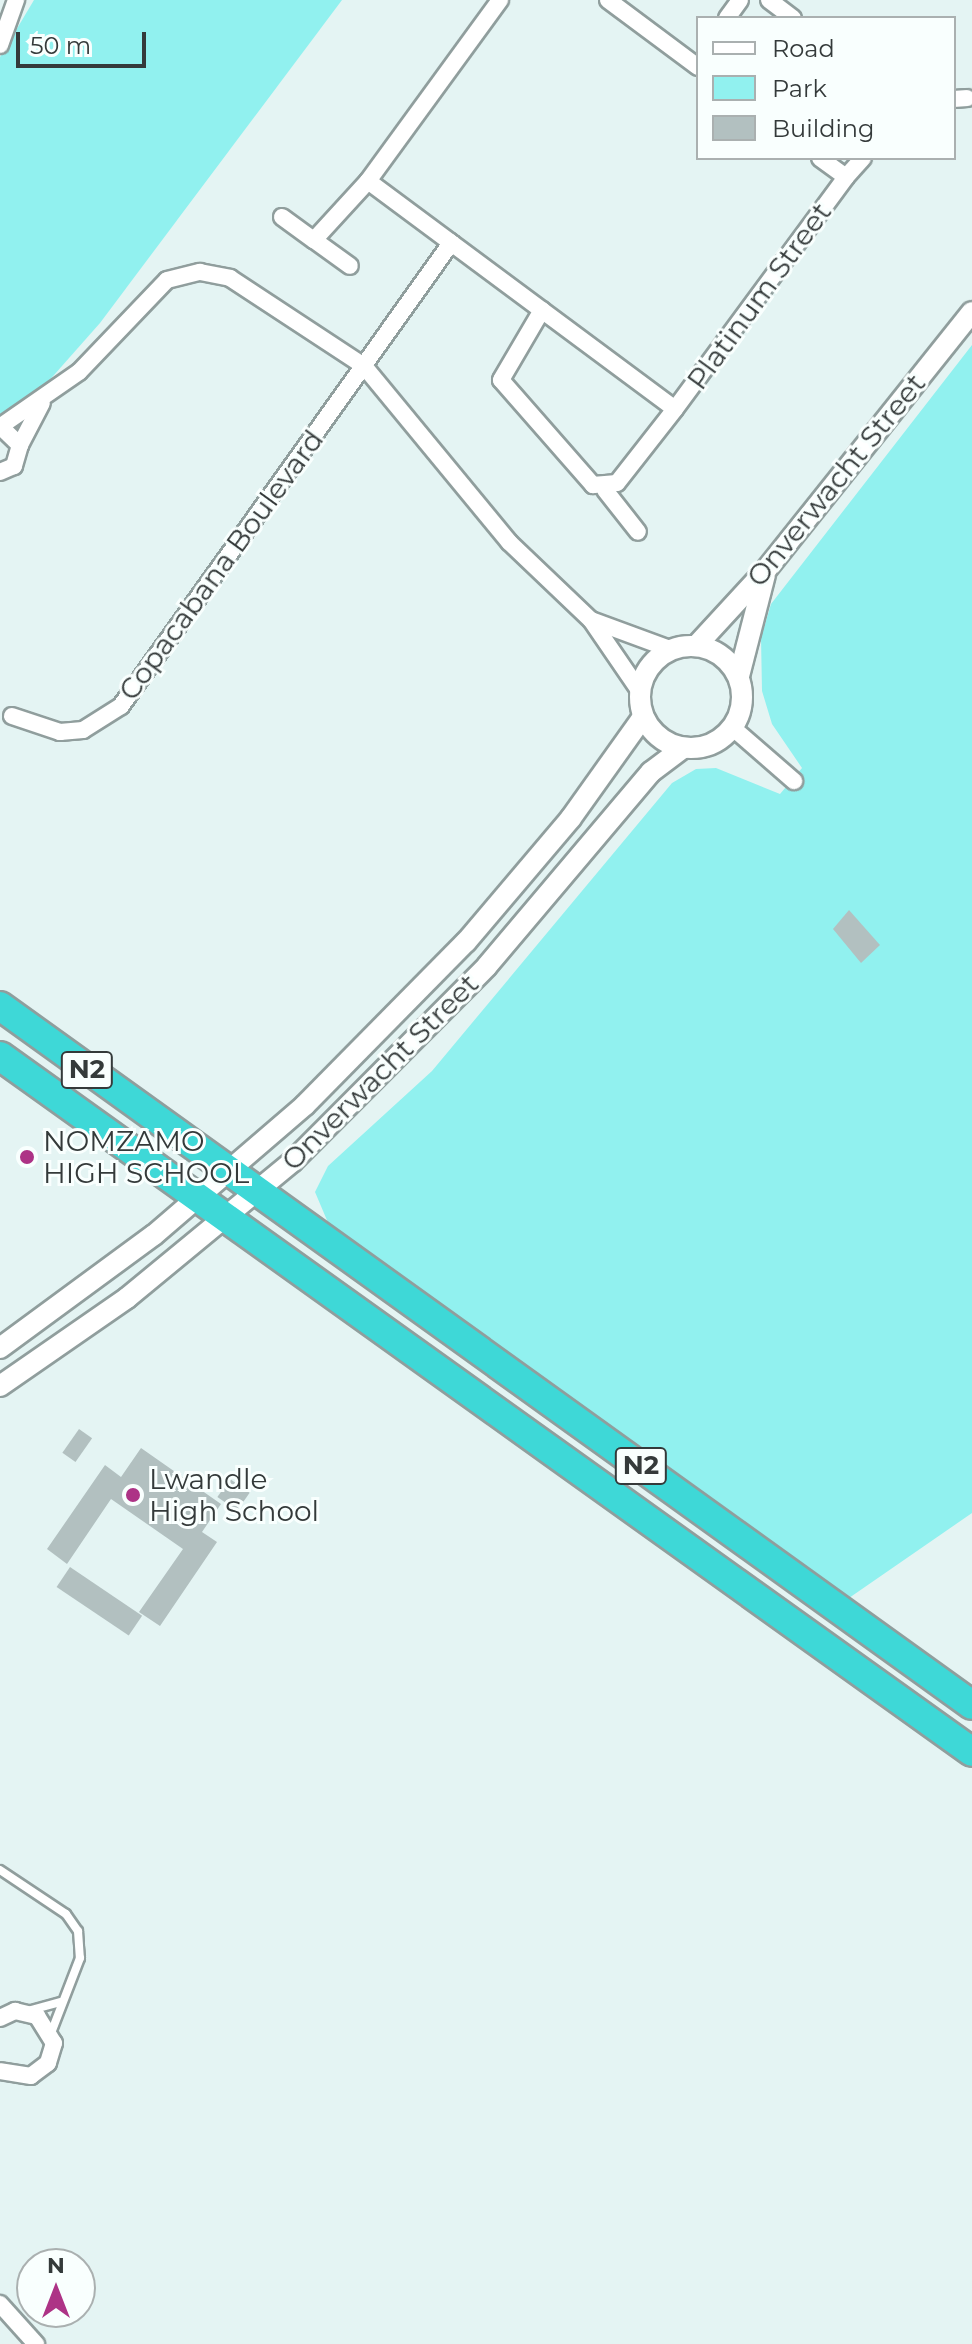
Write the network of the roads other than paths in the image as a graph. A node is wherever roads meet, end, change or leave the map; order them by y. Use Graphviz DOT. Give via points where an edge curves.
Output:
graph roads {
  1 [pos="16,0"];
  2 [pos="500,0"];
  3 [pos="769,0"];
  4 [pos="611,1"];
  5 [pos="790,16"];
  6 [pos="0,45"];
  7 [pos="696,62"];
  8 [pos="823,160"];
  9 [pos="861,160"];
  10 [pos="846,177"];
  11 [pos="368,181"];
  12 [pos="282,217"];
  13 [pos="314,240"];
  14 [pos="451,243"];
  15 [pos="350,266"];
  16 [pos="542,310"];
  17 [pos="972,312"];
  18 [pos="364,366"];
  19 [pos="42,403"];
  20 [pos="675,409"];
  21 [pos="1,426"];
  22 [pos="20,445"];
  23 [pos="0,472"];
  24 [pos="605,490"];
  25 [pos="638,532"];
  26 [pos="766,570"];
  27 [pos="591,620"];
  28 [pos="697,645"];
  29 [pos="670,649"];
  30 [pos="739,676"];
  31 [pos="639,690"];
  32 [pos="12,716"];
  33 [pos="643,717"];
  34 [pos="733,728"];
  35 [pos="683,748"];
  36 [pos="794,781"];
  37 [pos="0,1006"];
  38 [pos="0,1056"];
  39 [pos="228,1172"];
  40 [pos="256,1191"];
  41 [pos="197,1199"];
  42 [pos="223,1217"];
  43 [pos="0,1348"];
  44 [pos="0,1386"];
  45 [pos="972,1705"];
  46 [pos="972,1752"];
  47 [pos="0,1870"];
  48 [pos="61,2002"];
  49 [pos="10,2011"];
  50 [pos="51,2033"];
  51 [pos="3,2076"];
  52 [pos="0,2304"];
  53 [pos="36,2344"];
  1 -- 6 [label="street"];
  2 -- 11 [label="street"];
  3 -- 5 [label="street"];
  4 -- 7 [label="street"];
  8 -- 10 [label="street, Platinum Street"];
  9 -- 10 [label="street"];
  10 -- 20 [label="street, Platinum Street"];
  11 -- 13 [label="street"];
  11 -- 14 [label="street, Platinum Street"];
  12 -- 13 [label="street"];
  13 -- 15 [label="street"];
  14 -- 16 [label="street, Platinum Street"];
  14 -- 18 [label="street"];
  16 -- 20 [label="street, Platinum Street"];
  16 -- 24 [label="street" via="504,366 505,391"];
  17 -- 26 [label="street, Onverwacht Street"];
  18 -- 19 [label="street" via="277,304 230,278 200,272 167,280"];
  18 -- 27 [label="street" via="509,542"];
  18 -- 32 [label="street, Copacabana Boulevard" via="121,706 83,730 60,732"];
  19 -- 21 [label="street"];
  19 -- 22 [label="street"];
  20 -- 24 [label="street"];
  21 -- 22 [label="street"];
  22 -- 23 [label="street" via="14,466"];
  24 -- 25 [label="street"];
  26 -- 28 [label="street, Onverwacht Street"];
  26 -- 30 [label="street"];
  27 -- 29 [label="street"];
  27 -- 31 [label="street"];
  28 -- 29 [label="street"];
  28 -- 30 [label="street" via="722,655"];
  29 -- 31 [label="street" via="649,665"];
  30 -- 34 [label="street" via="743,703"];
  31 -- 33 [label="street"];
  33 -- 35 [label="street" via="660,738"];
  33 -- 39 [label="street, Onverwacht Street" via="571,818 466,942 305,1105"];
  34 -- 35 [label="street" via="712,744"];
  34 -- 36 [label="street"];
  35 -- 40 [label="street, Onverwacht Street" via="651,772 418,1038"];
  37 -- 39 [label="highway, N2"];
  38 -- 41 [label="highway, N2"];
  39 -- 40 [label="highway, N2"];
  39 -- 41 [label="street, Onverwacht Street"];
  40 -- 42 [label="street, Onverwacht Street"];
  40 -- 45 [label="highway, N2"];
  41 -- 42 [label="highway, N2"];
  41 -- 43 [label="street, Onverwacht Street"];
  42 -- 44 [label="street, Onverwacht Street" via="127,1298"];
  42 -- 46 [label="highway, N2"];
  47 -- 48 [label="lane" via="66,1914 78,1931 80,1958"];
  48 -- 49 [label="lane"];
  48 -- 50 [label="lane"];
  49 -- 50 [label="street"];
  50 -- 51 [label="street" via="48,2063 31,2076"];
  52 -- 53 [label="street"];
}
